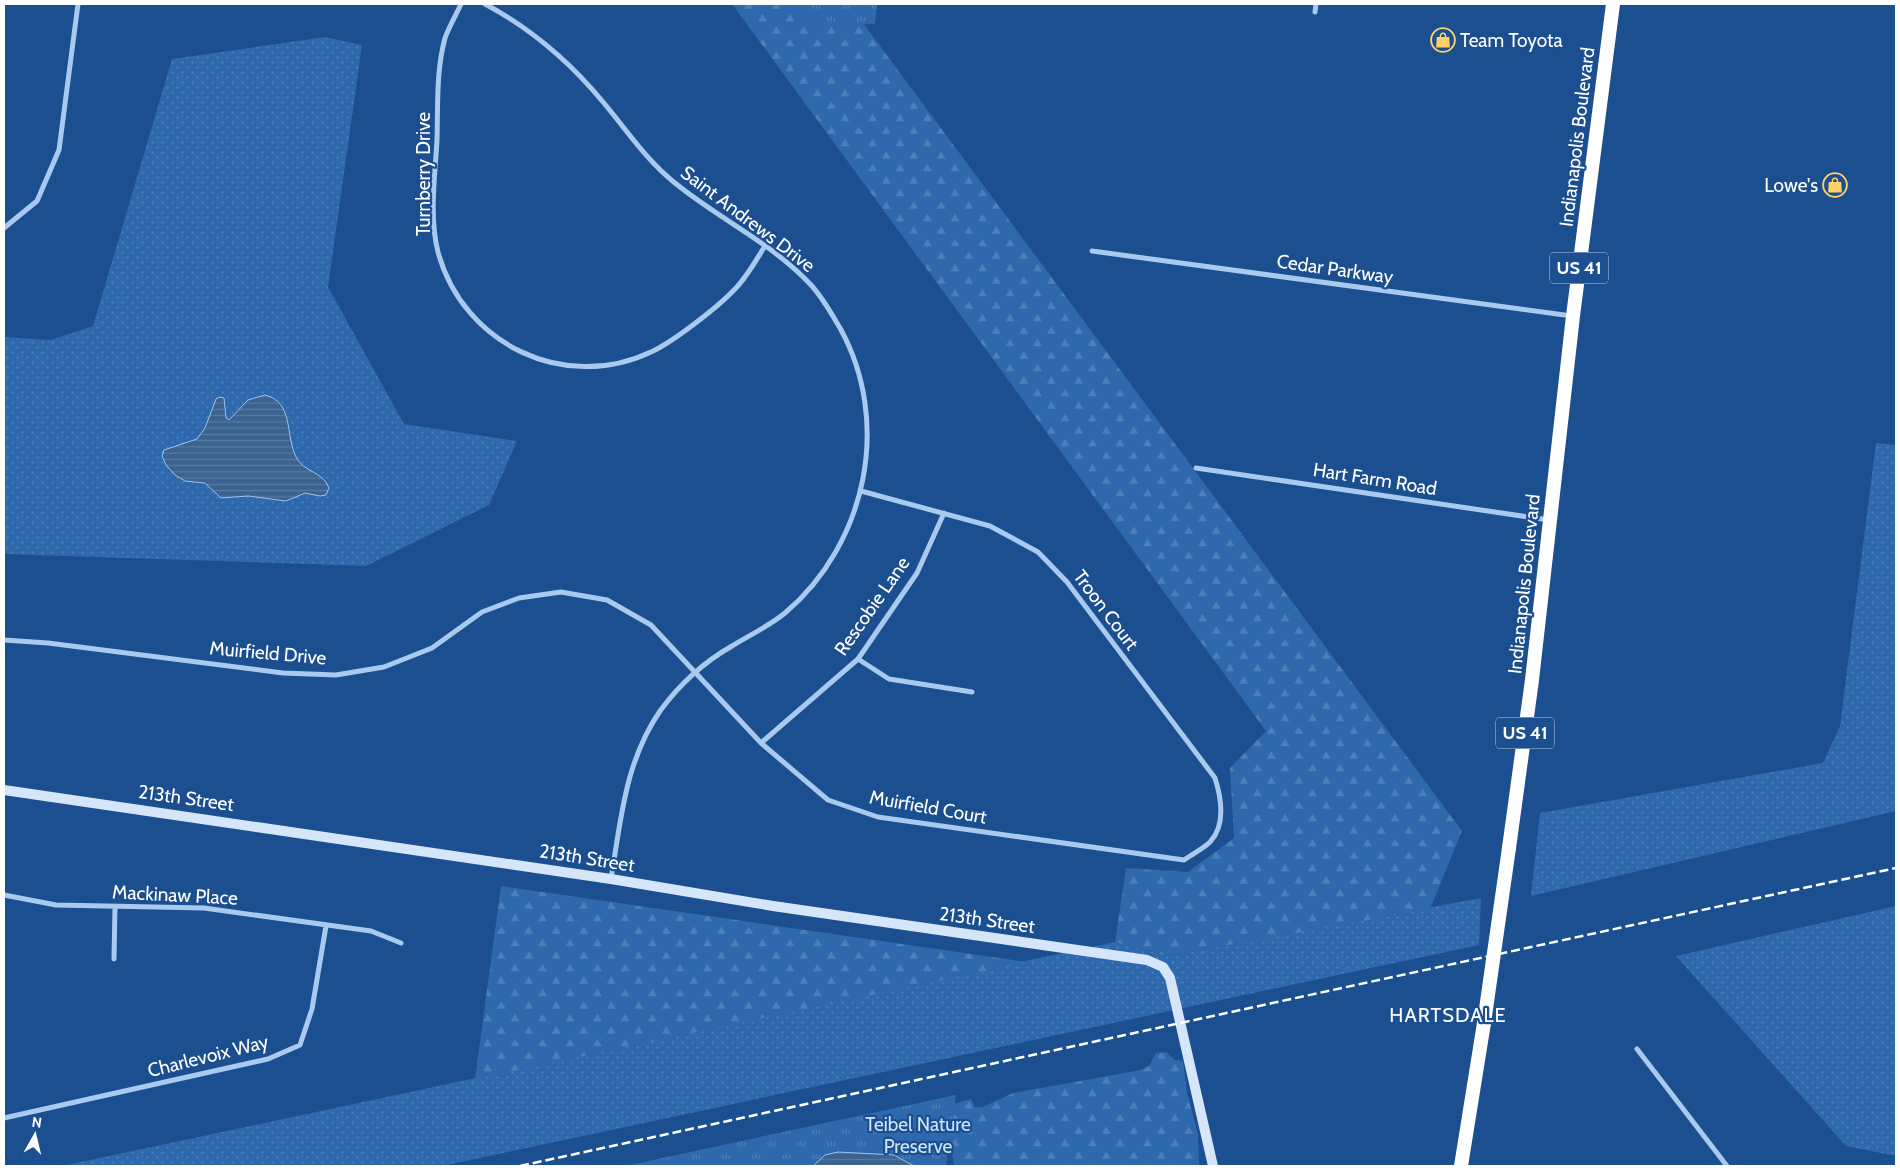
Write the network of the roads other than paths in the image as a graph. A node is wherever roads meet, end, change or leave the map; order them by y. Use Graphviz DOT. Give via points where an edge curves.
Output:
graph roads {
  1 [pos="78,4"];
  2 [pos="461,4"];
  3 [pos="485,4"];
  4 [pos="1316,4"];
  5 [pos="1613,4"];
  6 [pos="1315,12"];
  7 [pos="4,228"];
  8 [pos="765,246"];
  9 [pos="1092,251"];
  10 [pos="1573,316"];
  11 [pos="1196,468"];
  12 [pos="862,491"];
  13 [pos="944,513"];
  14 [pos="1549,520"];
  15 [pos="4,640"];
  16 [pos="858,659"];
  17 [pos="696,672"];
  18 [pos="972,692"];
  19 [pos="762,743"];
  20 [pos="4,790"];
  21 [pos="1202,847"];
  22 [pos="611,878"];
  23 [pos="4,895"];
  24 [pos="115,906"];
  25 [pos="326,926"];
  26 [pos="401,944"];
  27 [pos="114,959"];
  28 [pos="1637,1049"];
  29 [pos="4,1118"];
  30 [pos="1213,1166"];
  31 [pos="1461,1166"];
  32 [pos="1727,1166"];
  1 -- 7 [label="street" via="59,150 37,200"];
  2 -- 8 [label="street, Turnberry Drive" via="446,37 440,65 433,220 438,252 449,280 466,308 490,334 518,352 554,364 604,367 650,353 678,336 735,289"];
  3 -- 8 [label="street, Saint Andrews Drive" via="520,24 554,52 590,87 672,181"];
  4 -- 6 [label="street"];
  5 -- 10 [label="highway, Indianapolis Boulevard / US 41"];
  8 -- 12 [label="street, Saint Andrews Drive" via="795,269 820,295 852,351 860,375 867,421"];
  9 -- 10 [label="street, Cedar Parkway"];
  10 -- 14 [label="highway, Indianapolis Boulevard / US 41"];
  11 -- 14 [label="street, Hart Farm Road"];
  12 -- 13 [label="street, Troon Court"];
  12 -- 17 [label="street, Saint Andrews Drive" via="831,560 810,587 785,612"];
  13 -- 16 [label="street, Rescobie Lane" via="916,573"];
  13 -- 21 [label="street, Troon Court" via="990,526 1015,538 1038,552 1067,582 1215,778 1222,800 1217,830 1210,842"];
  14 -- 31 [label="highway, Indianapolis Boulevard / US 41, bridge" via="1532,680"];
  15 -- 17 [label="street, Muirfield Drive" via="283,673 336,675 384,667 432,648 482,612 519,598 561,592 606,600 651,625"];
  16 -- 18 [label="street" via="888,679"];
  16 -- 19 [label="street, Rescobie Lane"];
  17 -- 19 [label="street, Muirfield Court"];
  17 -- 22 [label="street, Saint Andrews Drive" via="672,694 635,757 620,813"];
  19 -- 21 [label="street, Muirfield Court" via="828,800 878,817 1184,860"];
  20 -- 22 [label="street, 213th Street"];
  22 -- 30 [label="street, 213th Street" via="773,906 1147,960 1163,967 1173,988"];
  23 -- 24 [label="street, Mackinaw Place" via="56,905"];
  24 -- 25 [label="street, Mackinaw Place" via="204,908"];
  24 -- 27 [label="street"];
  25 -- 26 [label="street, Mackinaw Place" via="371,931"];
  25 -- 29 [label="street, Charlevoix Way" via="312,1009 300,1044 268,1059"];
  28 -- 32 [label="street"];
}
